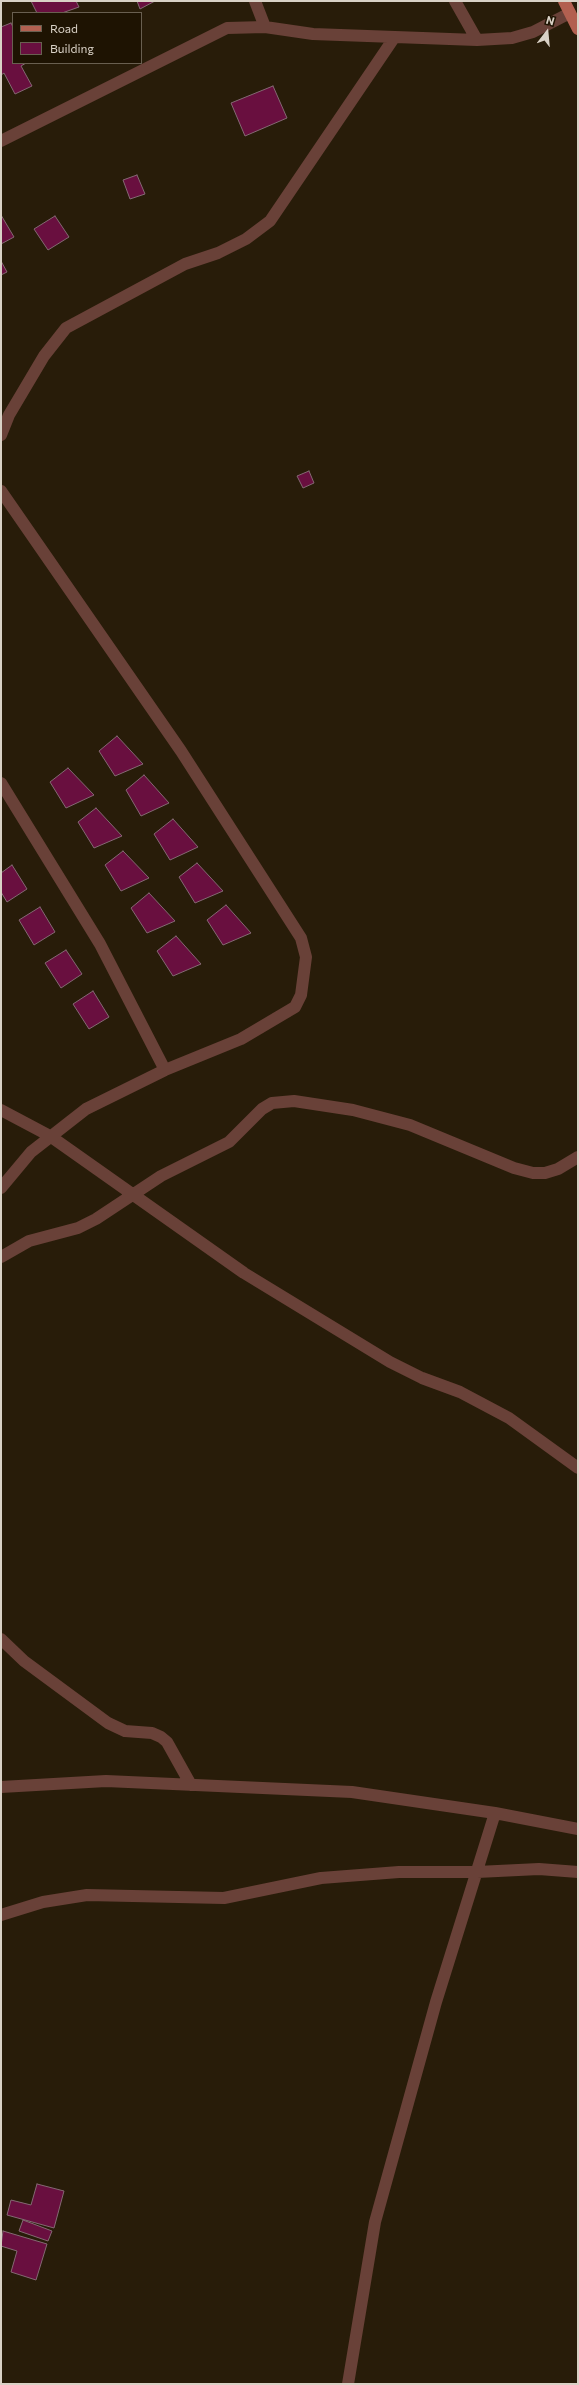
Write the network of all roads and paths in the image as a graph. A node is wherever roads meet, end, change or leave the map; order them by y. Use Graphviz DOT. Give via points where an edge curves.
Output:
graph roads {
  1 [pos="255,1"];
  2 [pos="455,1"];
  3 [pos="564,1"];
  4 [pos="570,13"];
  5 [pos="265,27"];
  6 [pos="578,29"];
  7 [pos="394,38"];
  8 [pos="477,40"];
  9 [pos="1,141"];
  10 [pos="1,435"];
  11 [pos="1,492"];
  12 [pos="1,783"];
  13 [pos="165,1070"];
  14 [pos="1,1110"];
  15 [pos="50,1136"];
  16 [pos="578,1157"];
  17 [pos="1,1188"];
  18 [pos="132,1195"];
  19 [pos="1,1257"];
  20 [pos="578,1468"];
  21 [pos="1,1639"];
  22 [pos="191,1785"];
  23 [pos="1,1787"];
  24 [pos="495,1813"];
  25 [pos="578,1829"];
  26 [pos="477,1872"];
  27 [pos="578,1872"];
  28 [pos="1,1915"];
  29 [pos="348,2384"];
  1 -- 5 [label="street"];
  2 -- 8 [label="street"];
  3 -- 4 [label="main road"];
  4 -- 6 [label="main road"];
  4 -- 8 [label="street" via="533,32 512,38"];
  5 -- 7 [label="street" via="313,34"];
  5 -- 9 [label="street" via="227,28"];
  7 -- 8 [label="street"];
  7 -- 10 [label="street" via="270,221 246,239 218,253 185,264 66,328 44,356 8,415"];
  11 -- 13 [label="street" via="181,751 302,938 306,972 302,994 295,1007 241,1039"];
  12 -- 13 [label="street" via="100,944"];
  13 -- 15 [label="street" via="86,1109"];
  14 -- 15 [label="street"];
  15 -- 17 [label="street" via="31,1152"];
  15 -- 18 [label="street"];
  16 -- 18 [label="street" via="558,1169 533,1173 514,1168 410,1125 352,1110 294,1101 272,1103 262,1109 229,1142 161,1176"];
  18 -- 19 [label="street" via="78,1228 29,1242"];
  18 -- 20 [label="street" via="244,1273 390,1362 422,1378 460,1392 509,1418"];
  21 -- 22 [label="street" via="24,1661 108,1723 125,1731 152,1733 161,1737 167,1742"];
  22 -- 23 [label="street" via="106,1782"];
  22 -- 24 [label="street" via="352,1792"];
  24 -- 25 [label="street"];
  24 -- 26 [label="street"];
  26 -- 27 [label="street" via="539,1869"];
  26 -- 28 [label="street" via="399,1872 321,1878 224,1898 87,1895 43,1902"];
  26 -- 29 [label="street" via="436,2002 375,2222"];
}
